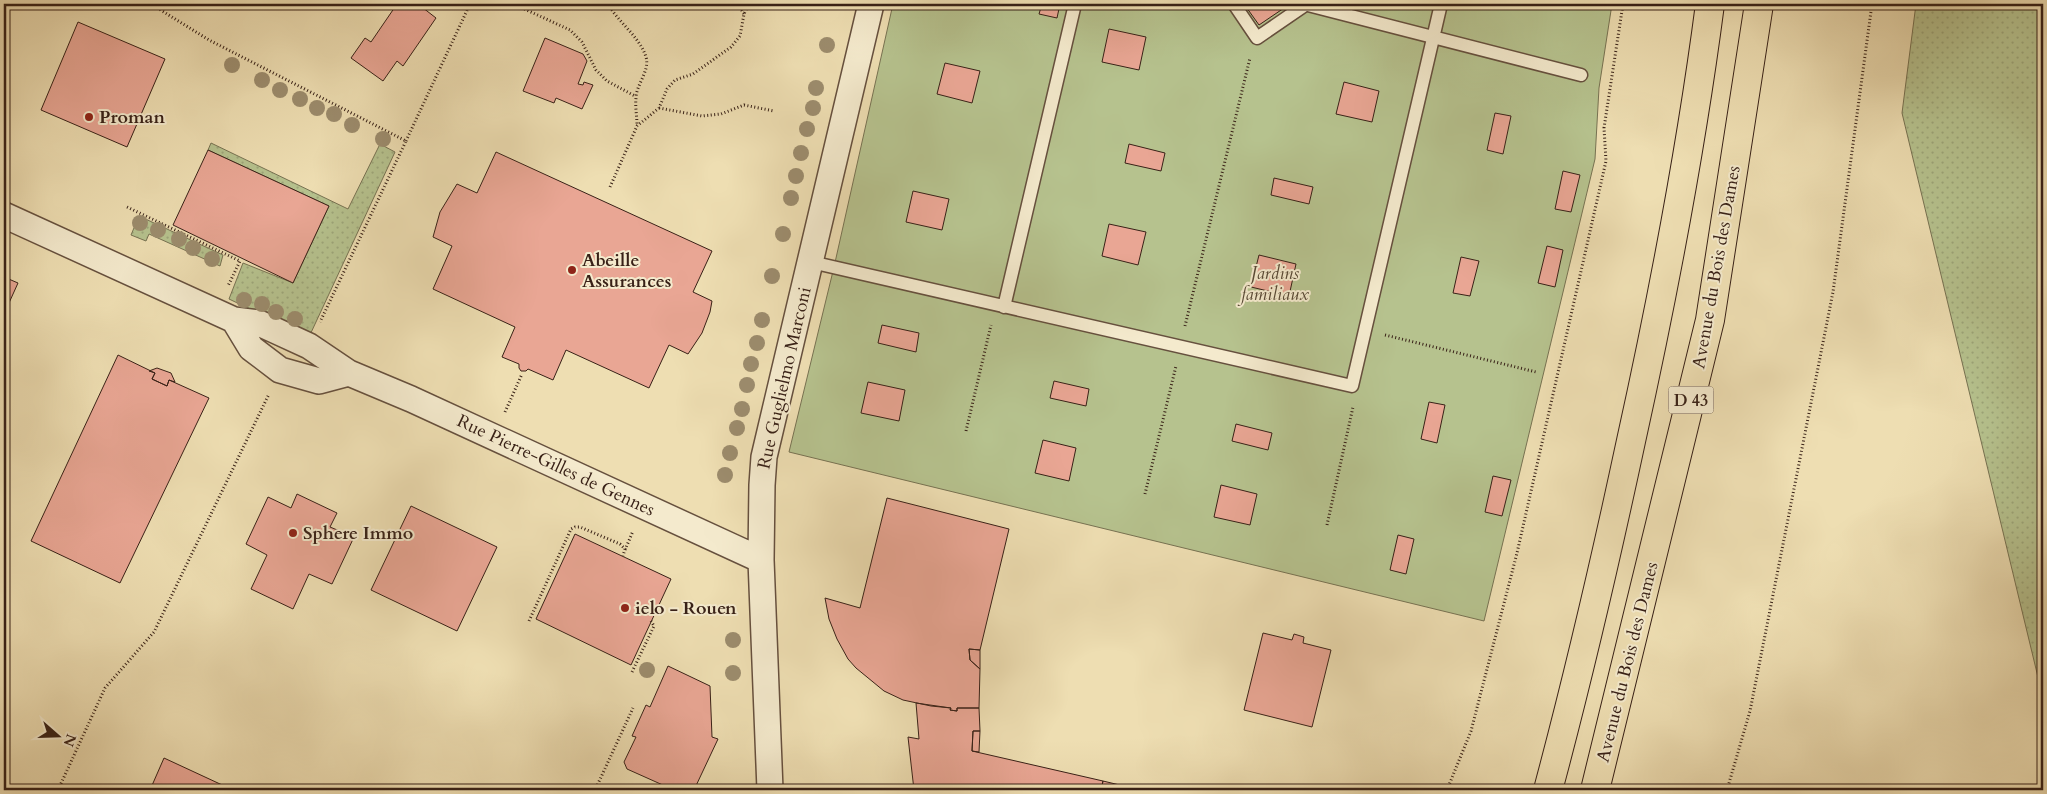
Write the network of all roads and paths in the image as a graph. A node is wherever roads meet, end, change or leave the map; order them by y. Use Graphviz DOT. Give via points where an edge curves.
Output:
graph roads {
  1 [pos="151,4"];
  2 [pos="470,4"];
  3 [pos="608,4"];
  4 [pos="738,4"];
  5 [pos="749,4"];
  6 [pos="871,4"];
  7 [pos="1075,4"];
  8 [pos="1234,4"];
  9 [pos="1304,4"];
  10 [pos="1441,4"];
  11 [pos="1623,4"];
  12 [pos="1710,4"];
  13 [pos="1759,4"];
  14 [pos="1872,4"];
  15 [pos="518,6"];
  16 [pos="744,14"];
  17 [pos="1434,38"];
  18 [pos="1252,53"];
  19 [pos="1581,75"];
  20 [pos="635,96"];
  21 [pos="660,108"];
  22 [pos="774,111"];
  23 [pos="637,126"];
  24 [pos="406,140"];
  25 [pos="610,187"];
  26 [pos="127,207"];
  27 [pos="5,214"];
  28 [pos="811,262"];
  29 [pos="1000,306"];
  30 [pos="224,315"];
  31 [pos="319,325"];
  32 [pos="1365,330"];
  33 [pos="1180,347"];
  34 [pos="349,372"];
  35 [pos="1536,372"];
  36 [pos="522,374"];
  37 [pos="1352,386"];
  38 [pos="270,391"];
  39 [pos="966,431"];
  40 [pos="494,437"];
  41 [pos="1145,494"];
  42 [pos="1327,525"];
  43 [pos="634,528"];
  44 [pos="761,560"];
  45 [pos="651,621"];
  46 [pos="529,622"];
  47 [pos="632,672"];
  48 [pos="633,708"];
  49 [pos="596,788"];
  50 [pos="58,790"];
  51 [pos="770,790"];
  52 [pos="1447,790"];
  53 [pos="1548,790"];
  54 [pos="1595,790"];
  55 [pos="1727,790"];
  1 -- 24 [label="path" via="208,40"];
  2 -- 24 [label="path"];
  3 -- 20 [label="path" via="646,58 644,74"];
  4 -- 16 [label="path"];
  5 -- 16 [label="path"];
  6 -- 28 [label="street, Rue Guglielmo Marconi"];
  7 -- 29 [label="lane"];
  8 -- 9 [label="lane" via="1257,38"];
  9 -- 17 [label="lane"];
  10 -- 17 [label="lane"];
  11 -- 52 [label="path" via="1604,128 1606,161 1510,581 1471,731"];
  12 -- 53 [label="highway, D 43" via="1679,203 1647,369 1595,608"];
  13 -- 54 [label="highway, Avenue du Bois des Dames / D 43" via="1710,320"];
  14 -- 55 [label="path" via="1833,292 1750,711"];
  15 -- 20 [label="path" via="570,30 582,42 596,70 607,81"];
  16 -- 21 [label="path" via="740,36 731,47 693,74 675,80 667,89"];
  17 -- 19 [label="lane"];
  17 -- 32 [label="lane"];
  18 -- 33 [label="path"];
  20 -- 23 [label="path"];
  21 -- 22 [label="path" via="702,116 721,114 744,104"];
  21 -- 23 [label="path"];
  23 -- 25 [label="path"];
  24 -- 31 [label="path"];
  26 -- 30 [label="path" via="241,260"];
  27 -- 30 [label="street, Rue Pierre-Gilles de Gennes"];
  28 -- 29 [label="lane"];
  28 -- 44 [label="street, Rue Guglielmo Marconi" via="764,457"];
  29 -- 33 [label="lane"];
  29 -- 39 [label="path"];
  30 -- 34 [label="street, Rue Pierre-Gilles de Gennes" via="259,323 309,346"];
  30 -- 34 [label="street" via="251,348 280,370 320,380"];
  32 -- 35 [label="path"];
  32 -- 37 [label="lane"];
  33 -- 37 [label="lane"];
  33 -- 41 [label="path"];
  34 -- 40 [label="street, Rue Pierre-Gilles de Gennes"];
  36 -- 40 [label="path"];
  37 -- 42 [label="path" via="1354,403"];
  38 -- 50 [label="path" via="154,632 105,688"];
  40 -- 44 [label="street, Rue Pierre-Gilles de Gennes"];
  43 -- 46 [label="path" via="623,555 625,549 620,544 580,527 571,529"];
  44 -- 51 [label="street, Rue Guglielmo Marconi"];
  45 -- 47 [label="path" via="654,626"];
  48 -- 49 [label="path"];
}
